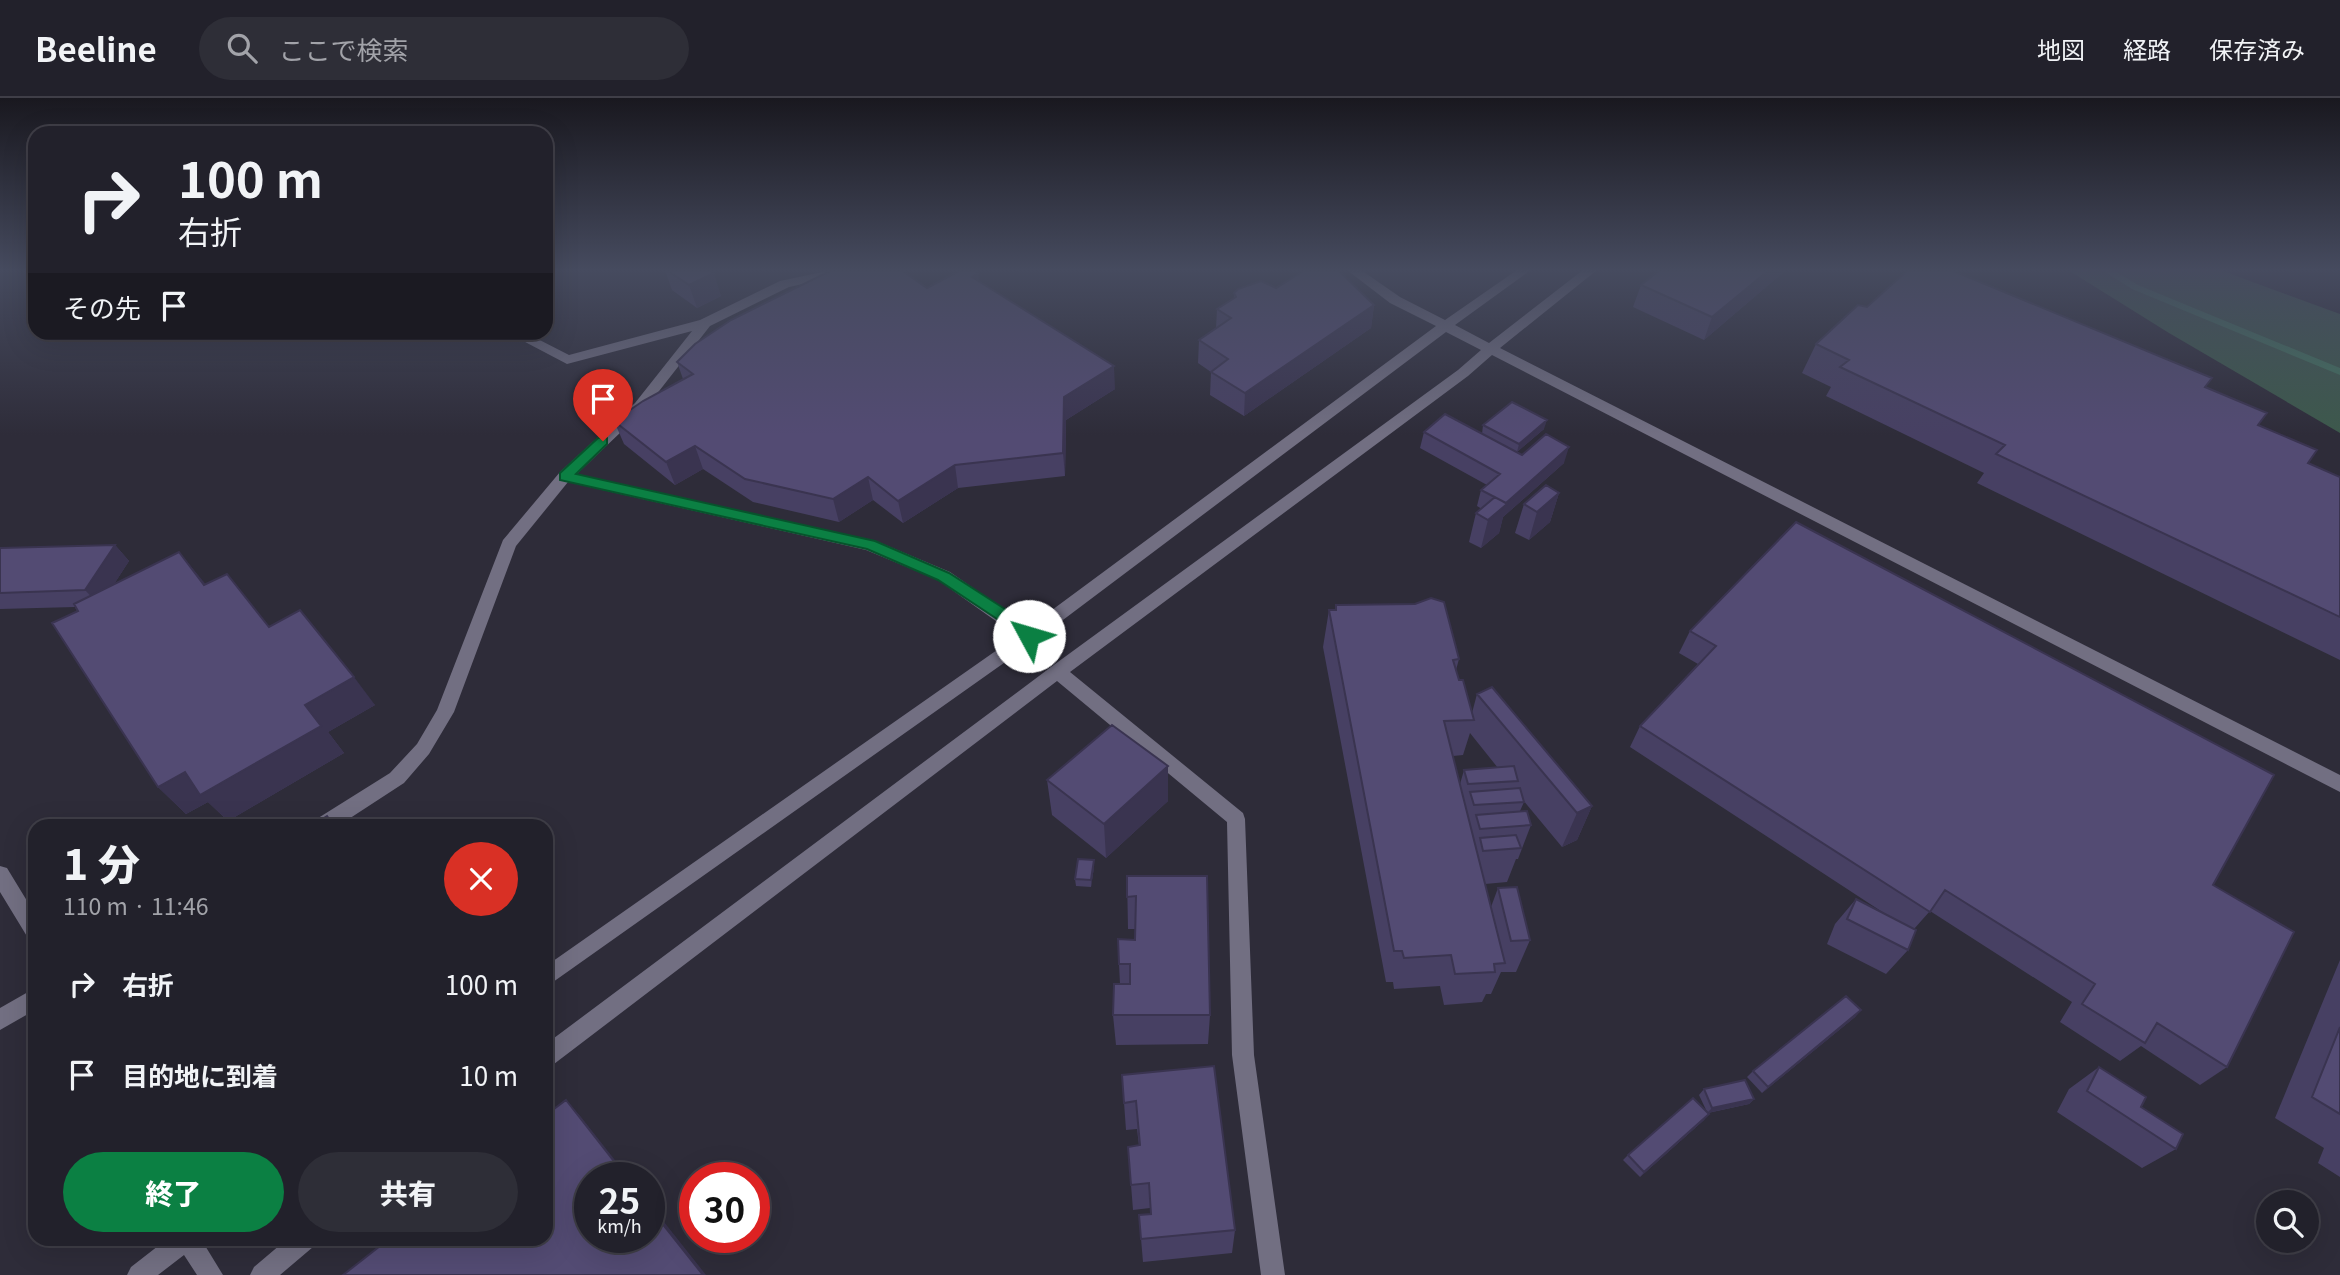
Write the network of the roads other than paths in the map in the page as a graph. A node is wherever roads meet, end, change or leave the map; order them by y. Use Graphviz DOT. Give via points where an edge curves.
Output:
graph roads {
  1 [pos="698,325"];
  2 [pos="704,325"];
  3 [pos="1517,325"];
  4 [pos="1446,326"];
  5 [pos="528,340"];
  6 [pos="1491,349"];
  7 [pos="565,476"];
  8 [pos="1029,636"];
  9 [pos="1057,672"];
  10 [pos="2340,784"];
  11 [pos="333,819"];
  12 [pos="0,874"];
  13 [pos="28,920"];
  14 [pos="553,973"];
  15 [pos="28,1002"];
  16 [pos="0,1020"];
  17 [pos="553,1053"];
  18 [pos="178,1246"];
  19 [pos="192,1246"];
  20 [pos="297,1246"];
  21 [pos="139,1275"];
  22 [pos="211,1275"];
  23 [pos="262,1275"];
  24 [pos="1273,1275"];
  1 -- 5 [label="street" via="567,360"];
  2 -- 7 [label="street" via="640,406"];
  3 -- 6 [label="street"];
  4 -- 6 [label="street"];
  4 -- 8 [label="street"];
  6 -- 9 [label="street"];
  6 -- 10 [label="street"];
  7 -- 8 [label="street" via="870,545 944,576"];
  7 -- 11 [label="street" via="509,544 445,712 423,749 397,778"];
  8 -- 14 [label="street"];
  9 -- 17 [label="street"];
  9 -- 24 [label="street" via="1236,819 1243,1055"];
  12 -- 13 [label="street"];
  15 -- 16 [label="street"];
  18 -- 21 [label="street"];
  19 -- 22 [label="street"];
  20 -- 23 [label="street"];
}
